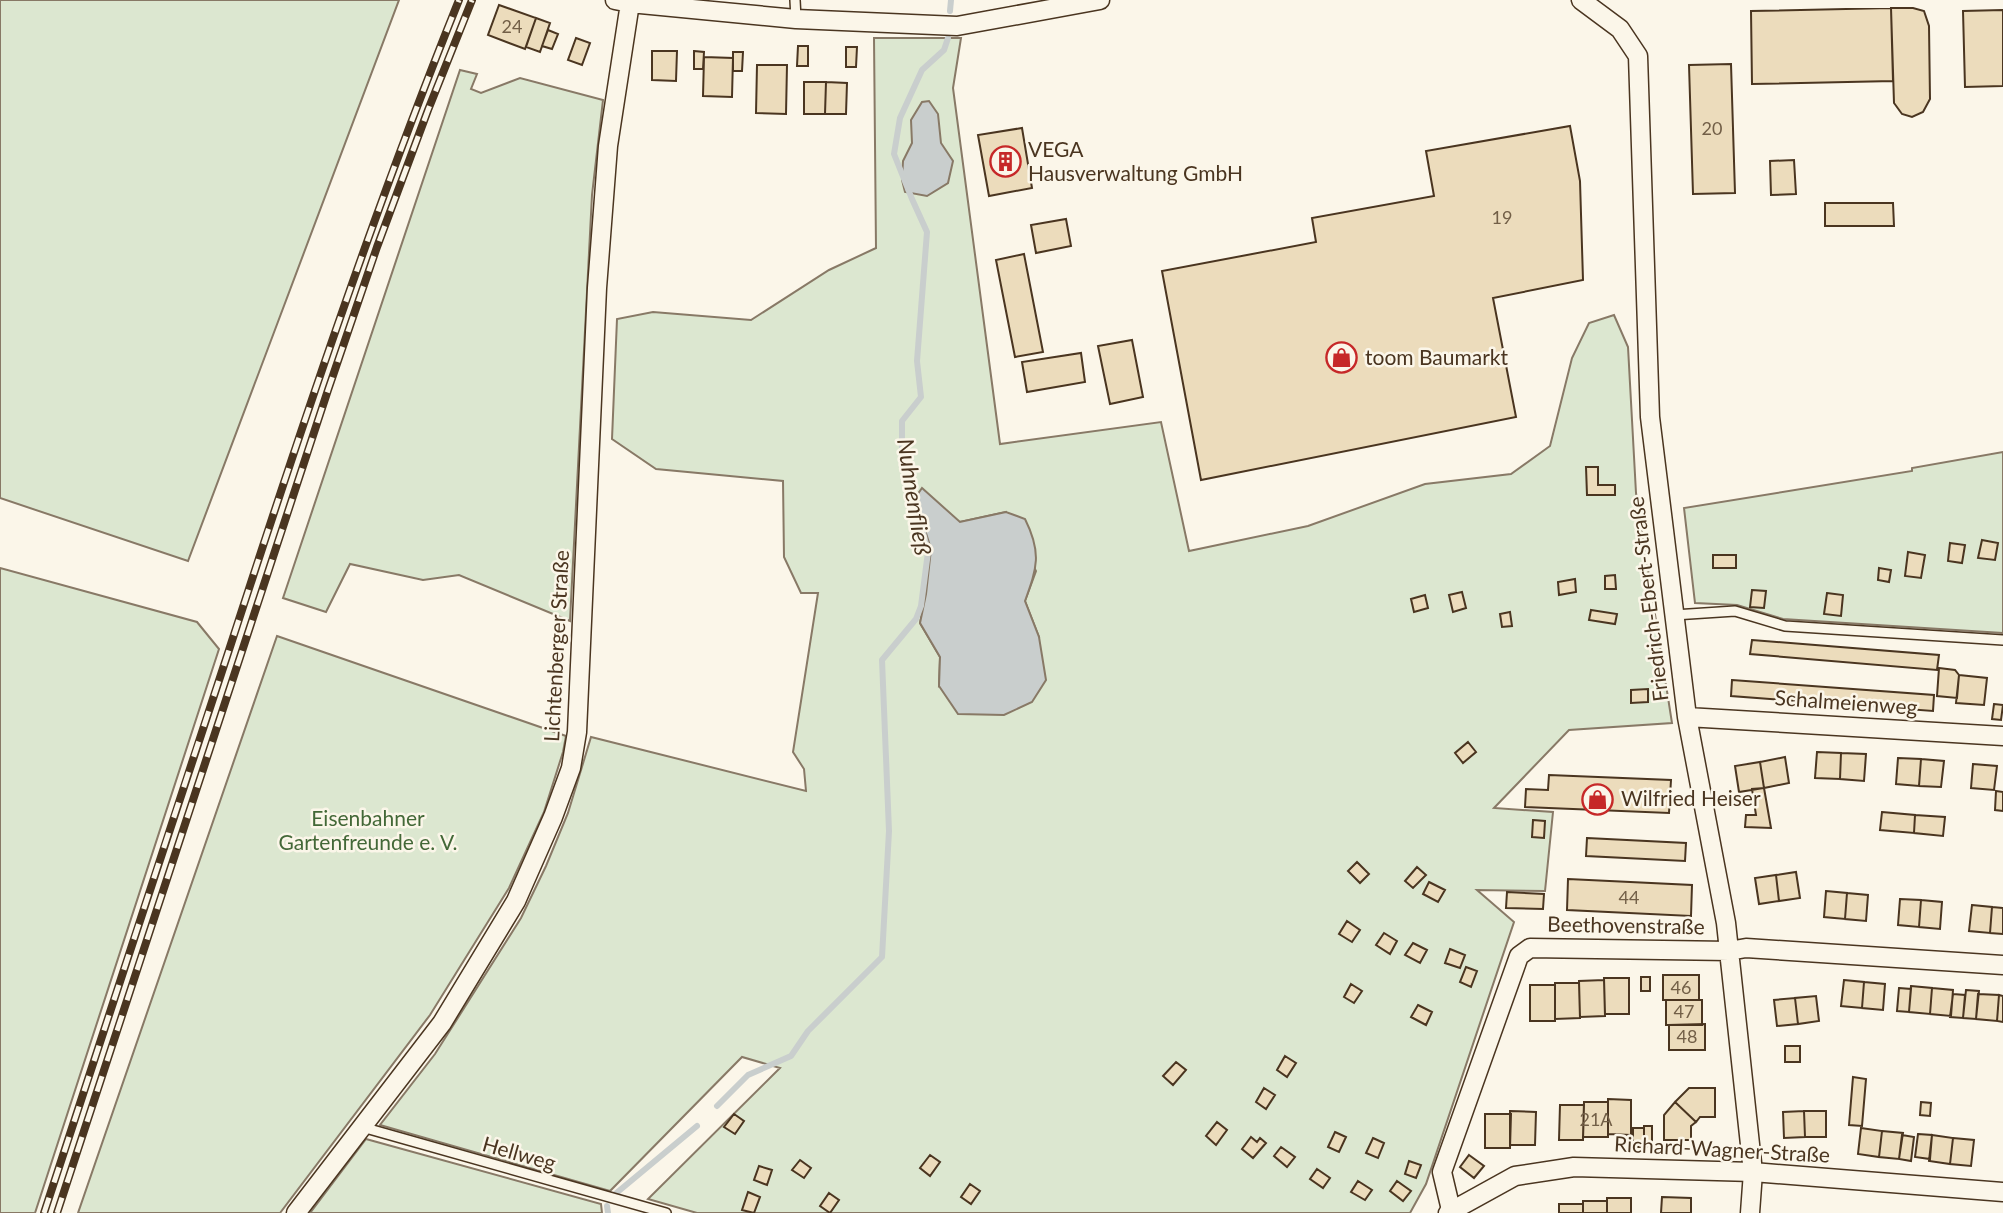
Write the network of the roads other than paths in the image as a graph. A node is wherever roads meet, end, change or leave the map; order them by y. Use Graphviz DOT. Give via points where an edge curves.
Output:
graph roads {
  1 [pos="795,0"];
  2 [pos="1100,0"];
  3 [pos="1581,0"];
  4 [pos="623,2"];
  5 [pos="796,19"];
  6 [pos="1674,615"];
  7 [pos="2003,640"];
  8 [pos="1687,717"];
  9 [pos="2003,736"];
  10 [pos="1728,951"];
  11 [pos="2003,965"];
  12 [pos="362,1127"];
  13 [pos="1753,1172"];
  14 [pos="2003,1192"];
  15 [pos="632,1209"];
  16 [pos="1449,1212"];
  17 [pos="296,1213"];
  18 [pos="666,1213"];
  19 [pos="1750,1213"];
  1 -- 5 [label="lane"];
  2 -- 5 [label="street" via="957,26"];
  3 -- 6 [label="street, Friedrich-Ebert-Straße" via="1620,29 1638,56 1650,417"];
  4 -- 5 [label="street"];
  4 -- 12 [label="street, Lichtenberger Straße" via="598,275 577,732 571,768 516,901 442,1023"];
  6 -- 7 [label="lane" via="1735,611 1784,626"];
  6 -- 8 [label="street, Friedrich-Ebert-Straße"];
  8 -- 9 [label="street, Schalmeienweg"];
  8 -- 10 [label="street, Friedrich-Ebert-Straße"];
  10 -- 11 [label="street, Beethovenstraße" via="1746,948"];
  10 -- 13 [label="street, Friedrich-Ebert-Straße"];
  10 -- 16 [label="street, Beethovenstraße" via="1530,948 1519,956 1442,1172"];
  12 -- 15 [label="lane, Hellweg"];
  12 -- 17 [label="street, Lichtenberger Straße"];
  13 -- 14 [label="street, Richard-Wagner-Straße"];
  13 -- 16 [label="street, Richard-Wagner-Straße" via="1574,1167 1515,1176"];
  13 -- 19 [label="street, Friedrich-Ebert-Straße"];
  15 -- 18 [label="lane, Hellweg"];
}
